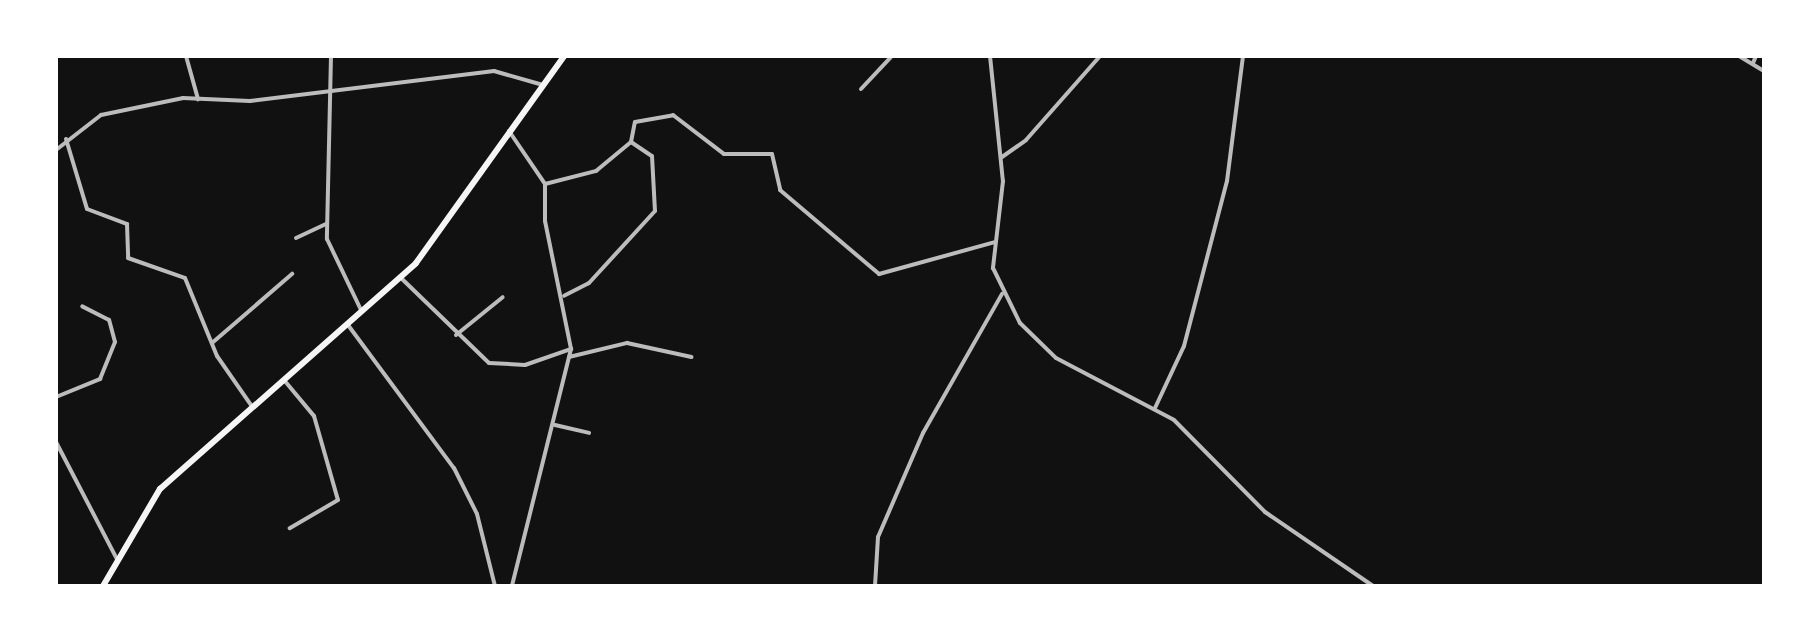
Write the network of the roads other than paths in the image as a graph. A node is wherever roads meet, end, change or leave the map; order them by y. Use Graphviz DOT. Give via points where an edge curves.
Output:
graph roads {
  1 [pos="186,56"];
  2 [pos="331,56"];
  3 [pos="564,56"];
  4 [pos="892,56"];
  5 [pos="990,56"];
  6 [pos="1100,56"];
  7 [pos="1243,56"];
  8 [pos="1739,56"];
  9 [pos="1756,56"];
  10 [pos="1753,63"];
  11 [pos="1764,71"];
  12 [pos="543,85"];
  13 [pos="861,89"];
  14 [pos="330,92"];
  15 [pos="198,99"];
  16 [pos="508,129"];
  17 [pos="66,139"];
  18 [pos="631,142"];
  19 [pos="56,150"];
  20 [pos="1002,157"];
  21 [pos="545,184"];
  22 [pos="326,224"];
  23 [pos="296,238"];
  24 [pos="995,242"];
  25 [pos="292,274"];
  26 [pos="401,278"];
  27 [pos="1002,294"];
  28 [pos="564,296"];
  29 [pos="503,297"];
  30 [pos="82,306"];
  31 [pos="362,312"];
  32 [pos="348,325"];
  33 [pos="456,335"];
  34 [pos="212,343"];
  35 [pos="571,349"];
  36 [pos="569,357"];
  37 [pos="691,357"];
  38 [pos="283,378"];
  39 [pos="56,397"];
  40 [pos="251,405"];
  41 [pos="1155,408"];
  42 [pos="555,425"];
  43 [pos="589,433"];
  44 [pos="56,442"];
  45 [pos="290,528"];
  46 [pos="117,559"];
  47 [pos="103,586"];
  48 [pos="495,586"];
  49 [pos="512,586"];
  50 [pos="875,586"];
  51 [pos="1373,586"];
  1 -- 15 [label="street"];
  2 -- 14 [label="street"];
  3 -- 12 [label="main road"];
  4 -- 13 [label="street"];
  5 -- 20 [label="street"];
  6 -- 20 [label="street" via="1035,131"];
  7 -- 41 [label="street" via="1227,181 1184,346"];
  8 -- 10 [label="street"];
  9 -- 10 [label="street"];
  10 -- 11 [label="street"];
  12 -- 14 [label="street" via="494,71"];
  12 -- 16 [label="main road"];
  14 -- 15 [label="street"];
  14 -- 22 [label="street"];
  15 -- 17 [label="street" via="117,108"];
  16 -- 21 [label="street"];
  16 -- 26 [label="main road"];
  17 -- 19 [label="street"];
  17 -- 34 [label="street" via="87,209 127,224 128,258 185,278"];
  18 -- 21 [label="street" via="596,171"];
  18 -- 24 [label="street" via="635,122 673,115 724,154 772,154 780,190 879,274"];
  18 -- 28 [label="street" via="652,156 655,211 589,283"];
  20 -- 24 [label="street"];
  21 -- 28 [label="street" via="545,221"];
  22 -- 23 [label="street"];
  22 -- 31 [label="street" via="335,264"];
  24 -- 27 [label="street"];
  25 -- 34 [label="street"];
  26 -- 31 [label="main road"];
  26 -- 33 [label="street"];
  27 -- 41 [label="street" via="1056,358"];
  27 -- 50 [label="street" via="923,433 878,537"];
  28 -- 35 [label="street"];
  29 -- 33 [label="street"];
  30 -- 39 [label="street" via="109,320 115,342 100,379"];
  31 -- 32 [label="main road"];
  32 -- 38 [label="main road"];
  32 -- 48 [label="street" via="454,468 477,514"];
  33 -- 35 [label="street" via="503,367"];
  34 -- 40 [label="street"];
  35 -- 36 [label="street"];
  36 -- 37 [label="street" via="627,343"];
  36 -- 42 [label="street"];
  38 -- 40 [label="main road"];
  38 -- 45 [label="street" via="314,416 338,500"];
  40 -- 46 [label="main road" via="160,489"];
  41 -- 51 [label="street" via="1207,445 1265,512"];
  42 -- 43 [label="street"];
  42 -- 49 [label="street"];
  44 -- 46 [label="street"];
  46 -- 47 [label="main road"];
}
